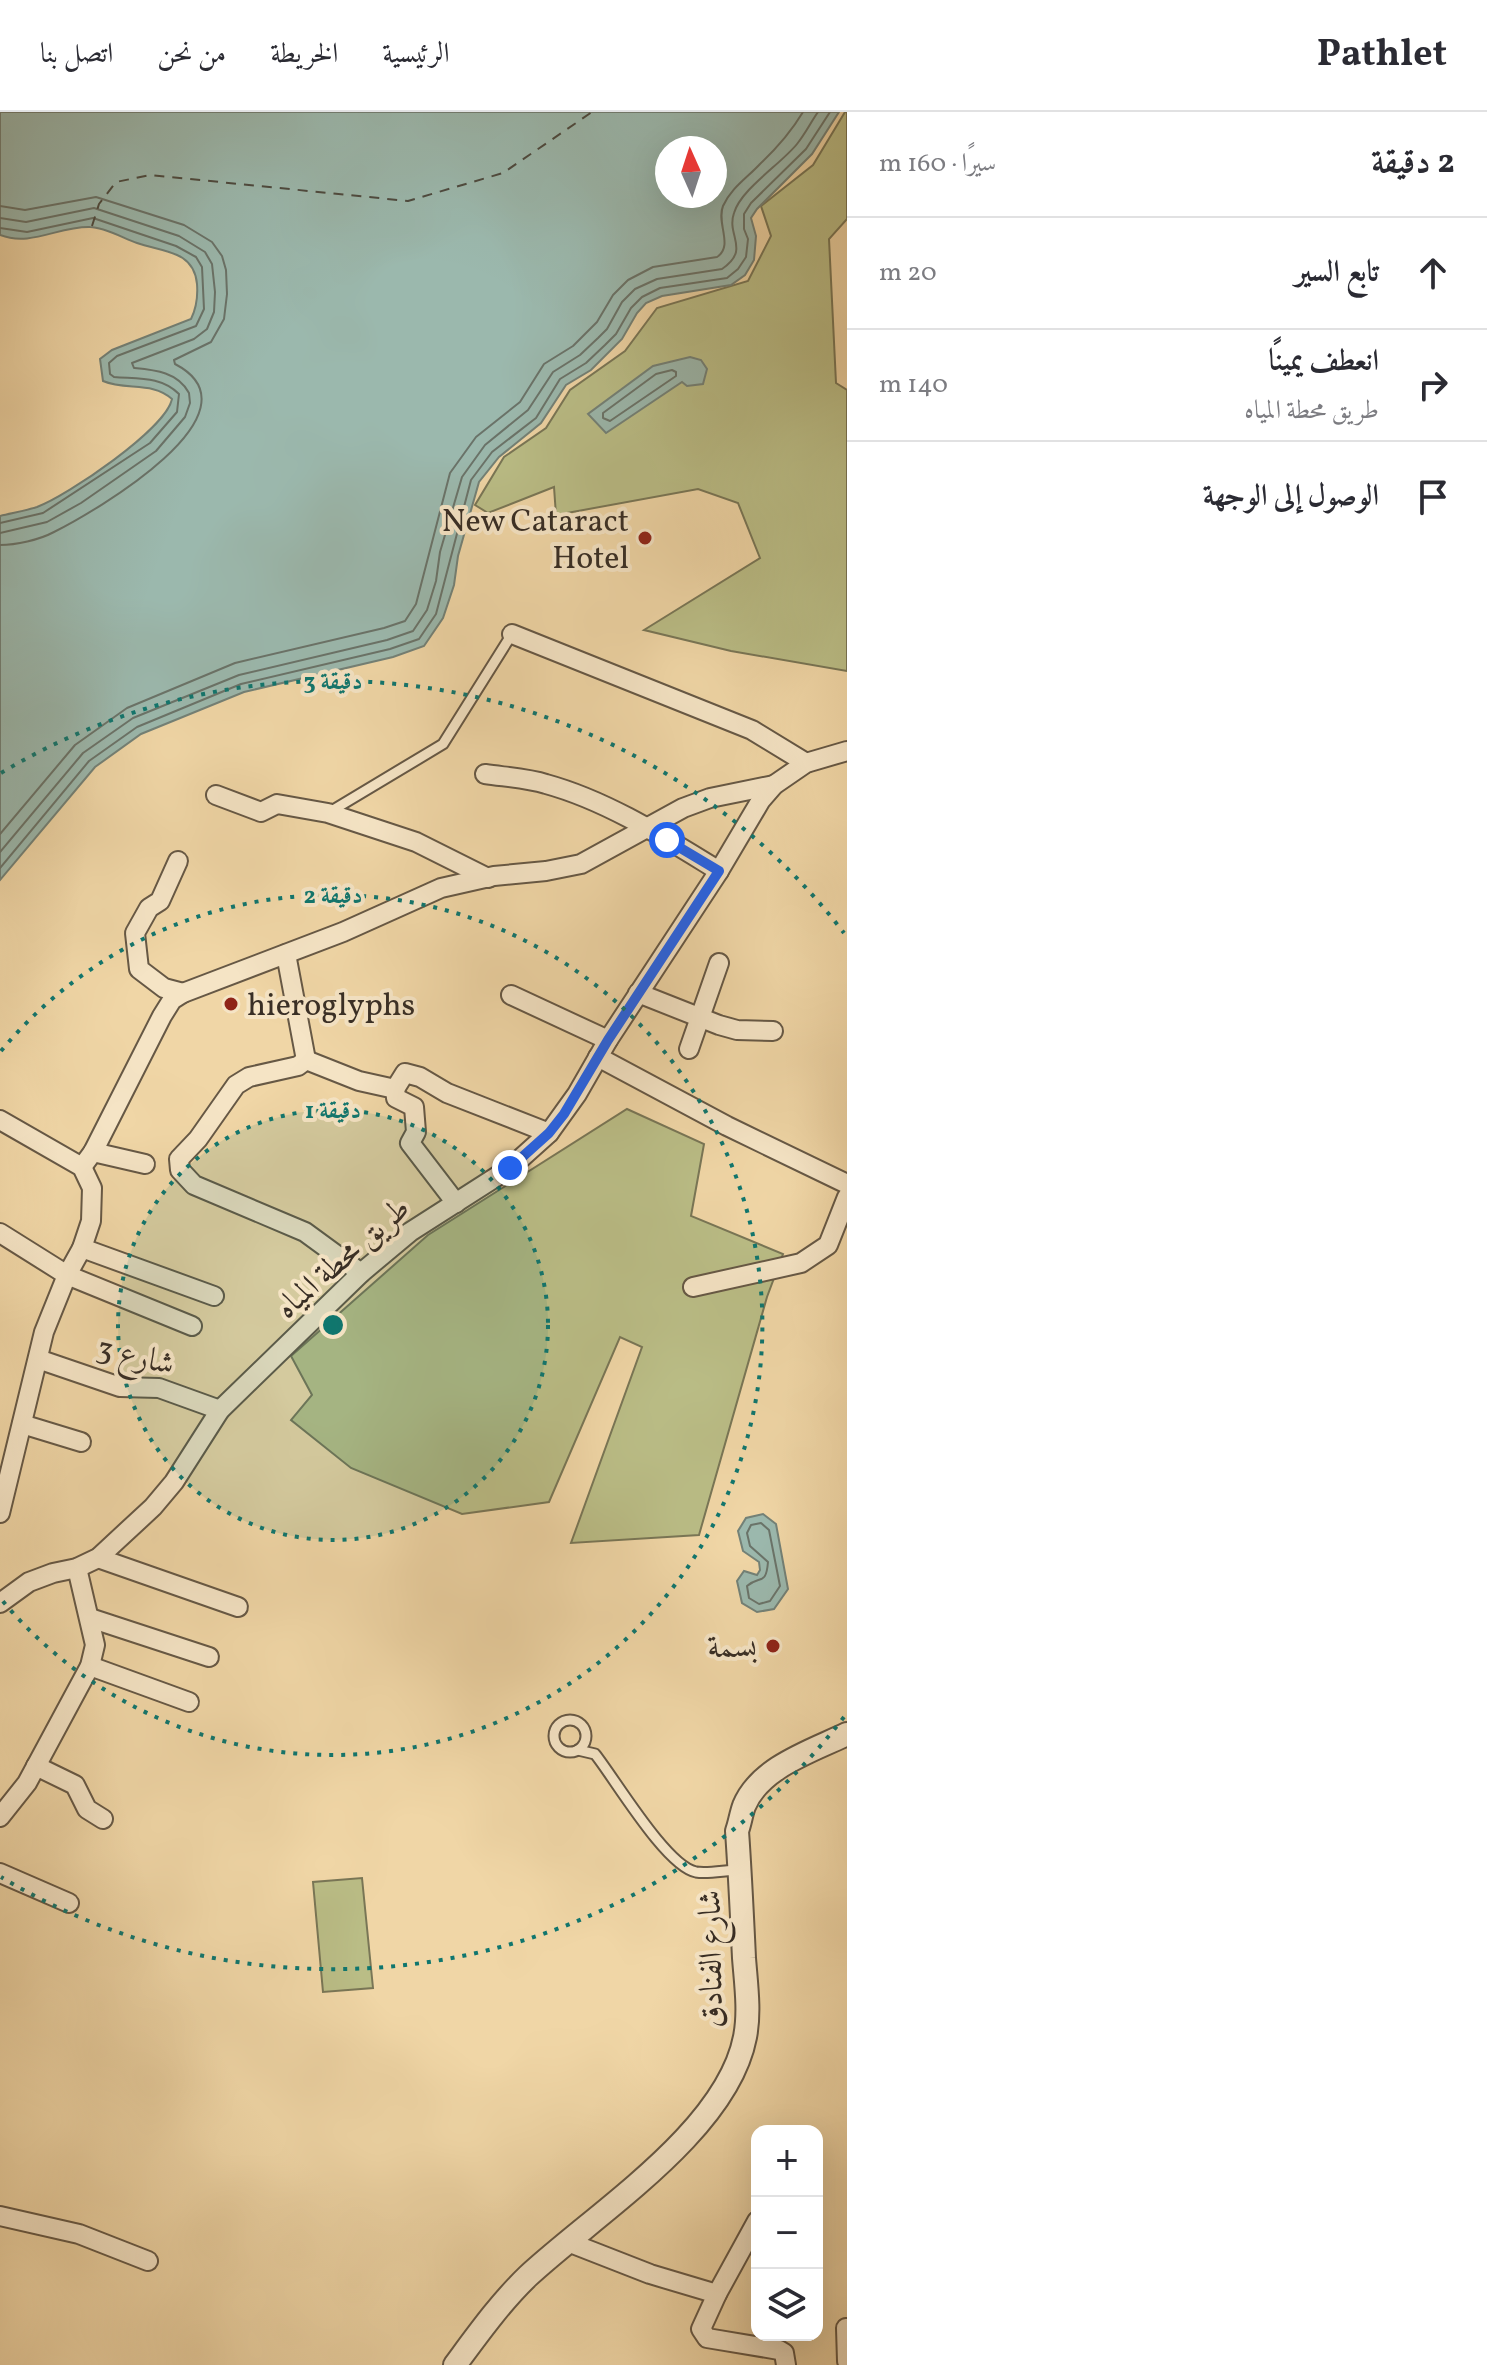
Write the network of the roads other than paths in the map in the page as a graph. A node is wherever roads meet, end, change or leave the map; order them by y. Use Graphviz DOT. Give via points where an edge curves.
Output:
graph roads {
  1 [pos="512,634"];
  2 [pos="847,751"];
  3 [pos="806,763"];
  4 [pos="485,774"];
  5 [pos="774,785"];
  6 [pos="216,795"];
  7 [pos="328,813"];
  8 [pos="644,827"];
  9 [pos="178,861"];
  10 [pos="719,871"];
  11 [pos="488,878"];
  12 [pos="286,954"];
  13 [pos="719,963"];
  14 [pos="183,993"];
  15 [pos="638,993"];
  16 [pos="511,995"];
  17 [pos="699,1018"];
  18 [pos="773,1031"];
  19 [pos="608,1040"];
  20 [pos="689,1049"];
  21 [pos="598,1057"];
  22 [pos="306,1060"];
  23 [pos="395,1089"];
  24 [pos="0,1120"];
  25 [pos="549,1133"];
  26 [pos="88,1160"];
  27 [pos="145,1164"];
  28 [pos="847,1184"];
  29 [pos="847,1197"];
  30 [pos="456,1203"];
  31 [pos="0,1233"];
  32 [pos="82,1248"];
  33 [pos="361,1273"];
  34 [pos="67,1275"];
  35 [pos="693,1287"];
  36 [pos="214,1296"];
  37 [pos="192,1326"];
  38 [pos="38,1359"];
  39 [pos="220,1410"];
  40 [pos="22,1424"];
  41 [pos="81,1442"];
  42 [pos="0,1513"];
  43 [pos="98,1558"];
  44 [pos="77,1568"];
  45 [pos="0,1603"];
  46 [pos="238,1607"];
  47 [pos="90,1618"];
  48 [pos="209,1657"];
  49 [pos="90,1666"];
  50 [pos="189,1702"];
  51 [pos="847,1734"];
  52 [pos="578,1750"];
  53 [pos="36,1766"];
  54 [pos="0,1817"];
  55 [pos="103,1819"];
  56 [pos="739,1870"];
  57 [pos="0,1873"];
  58 [pos="69,1903"];
  59 [pos="0,2216"];
  60 [pos="751,2232"];
  61 [pos="568,2242"];
  62 [pos="148,2261"];
  63 [pos="717,2294"];
  64 [pos="846,2328"];
  65 [pos="847,2361"];
  66 [pos="455,2365"];
  67 [pos="786,2365"];
  1 -- 3 [label="street" via="752,730"];
  1 -- 7 [label="lane" via="443,744"];
  2 -- 3 [label="street, طريق محطة المياه"];
  3 -- 5 [label="street, طريق محطة المياه"];
  4 -- 8 [label="street" via="545,783"];
  5 -- 8 [label="street" via="710,798"];
  5 -- 10 [label="street, طريق محطة المياه"];
  6 -- 7 [label="street" via="261,812 277,804"];
  7 -- 11 [label="street" via="416,842"];
  8 -- 10 [label="street"];
  8 -- 11 [label="street" via="581,864"];
  9 -- 14 [label="street" via="160,901 149,908 135,933 139,969 164,988"];
  10 -- 15 [label="street, طريق محطة المياه"];
  11 -- 12 [label="street" via="441,888"];
  12 -- 14 [label="street"];
  12 -- 22 [label="street"];
  13 -- 17 [label="street"];
  14 -- 26 [label="street" via="162,1016"];
  15 -- 17 [label="street"];
  15 -- 19 [label="street, طريق محطة المياه"];
  16 -- 19 [label="street"];
  17 -- 18 [label="street" via="737,1030"];
  17 -- 20 [label="street"];
  19 -- 21 [label="street, طريق محطة المياه"];
  21 -- 25 [label="street, طريق محطة المياه"];
  21 -- 28 [label="street"];
  22 -- 23 [label="street"];
  22 -- 33 [label="street" via="236,1085 179,1159 180,1170 194,1185 305,1232"];
  23 -- 25 [label="street" via="405,1073 420,1077"];
  23 -- 30 [label="street" via="396,1098 414,1107 416,1132 410,1143"];
  24 -- 26 [label="street"];
  25 -- 30 [label="street, طريق محطة المياه" via="510,1168"];
  26 -- 27 [label="street"];
  26 -- 32 [label="street" via="93,1198"];
  29 -- 35 [label="street" via="828,1245 801,1263"];
  30 -- 33 [label="street, طريق محطة المياه"];
  31 -- 34 [label="street"];
  32 -- 34 [label="street"];
  32 -- 36 [label="street"];
  33 -- 39 [label="street, طريق محطة المياه"];
  34 -- 37 [label="street"];
  34 -- 38 [label="street"];
  38 -- 39 [label="street, شارع 3" via="120,1387 159,1388"];
  38 -- 40 [label="street"];
  39 -- 43 [label="street, طريق محطة المياه" via="174,1482"];
  40 -- 41 [label="street"];
  40 -- 42 [label="street"];
  43 -- 44 [label="street, طريق محطة المياه"];
  43 -- 46 [label="street"];
  44 -- 45 [label="street, طريق محطة المياه" via="29,1582"];
  44 -- 47 [label="street"];
  47 -- 48 [label="street"];
  47 -- 49 [label="street" via="95,1645"];
  49 -- 50 [label="street"];
  49 -- 53 [label="street"];
  51 -- 56 [label="street, شارع الفنادق" via="760,1782 744,1805 737,1831"];
  52 -- 56 [label="lane" via="595,1754 652,1834 685,1867 694,1872"];
  53 -- 54 [label="street"];
  53 -- 55 [label="street" via="75,1785 87,1809"];
  56 -- 61 [label="street, شارع الفنادق" via="747,2010 743,2046 731,2080 664,2161"];
  57 -- 58 [label="street"];
  59 -- 62 [label="street" via="79,2234"];
  60 -- 63 [label="street"];
  61 -- 63 [label="street"];
  61 -- 66 [label="street, شارع الفنادق" via="506,2299"];
  63 -- 67 [label="street" via="702,2335 779,2350"];
  64 -- 65 [label="street"];
}
